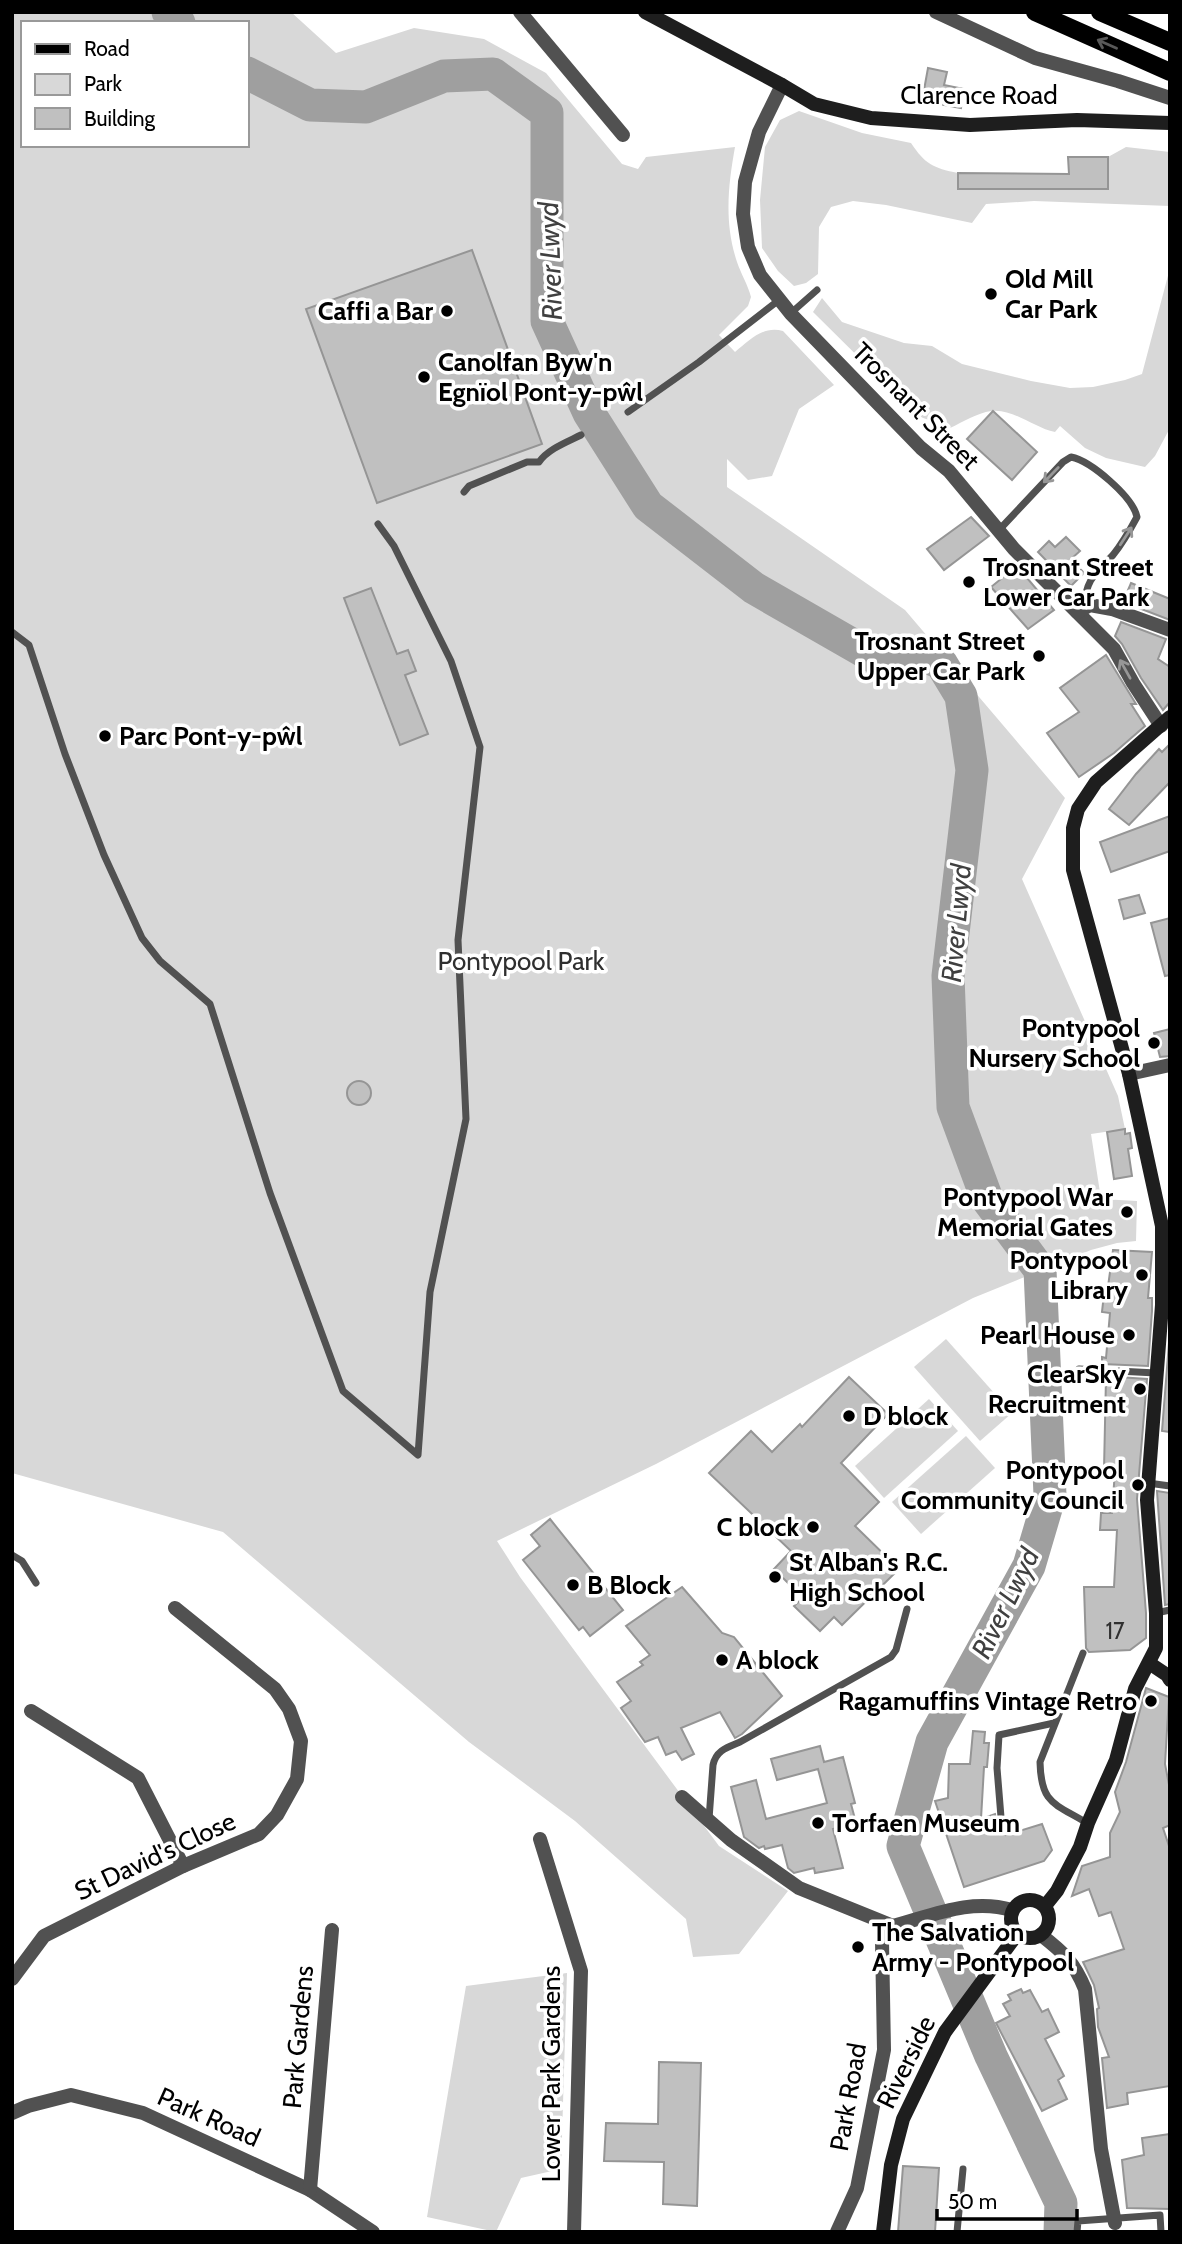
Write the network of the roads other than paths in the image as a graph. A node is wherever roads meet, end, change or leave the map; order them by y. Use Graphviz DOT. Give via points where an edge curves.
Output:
graph roads {
  1 [pos="520,12"];
  2 [pos="645,12"];
  3 [pos="936,12"];
  4 [pos="1035,12"];
  5 [pos="1100,12"];
  6 [pos="1170,42"];
  7 [pos="1170,72"];
  8 [pos="782,85"];
  9 [pos="1170,98"];
  10 [pos="1170,123"];
  11 [pos="622,135"];
  12 [pos="817,290"];
  13 [pos="779,300"];
  14 [pos="791,314"];
  15 [pos="628,412"];
  16 [pos="581,435"];
  17 [pos="464,492"];
  18 [pos="379,524"];
  19 [pos="999,530"];
  20 [pos="1081,610"];
  21 [pos="1170,630"];
  22 [pos="12,632"];
  23 [pos="1165,722"];
  24 [pos="1170,1065"];
  25 [pos="1129,1074"];
  26 [pos="1166,1305"];
  27 [pos="1079,1369"];
  28 [pos="1156,1373"];
  29 [pos="1148,1483"];
  30 [pos="1170,1486"];
  31 [pos="12,1555"];
  32 [pos="36,1583"];
  33 [pos="176,1608"];
  34 [pos="907,1609"];
  35 [pos="1163,1612"];
  36 [pos="1083,1653"];
  37 [pos="1149,1662"];
  38 [pos="1170,1679"];
  39 [pos="31,1711"];
  40 [pos="1054,1723"];
  41 [pos="682,1797"];
  42 [pos="1002,1817"];
  43 [pos="709,1819"];
  44 [pos="1088,1824"];
  45 [pos="540,1839"];
  46 [pos="183,1866"];
  47 [pos="1045,1906"];
  48 [pos="1012,1910"];
  49 [pos="899,1924"];
  50 [pos="332,1930"];
  51 [pos="1017,1933"];
  52 [pos="1041,1935"];
  53 [pos="12,1979"];
  54 [pos="12,2113"];
  55 [pos="963,2169"];
  56 [pos="310,2190"];
  57 [pos="1114,2220"];
  58 [pos="368,2230"];
  59 [pos="574,2232"];
  60 [pos="837,2232"];
  61 [pos="883,2232"];
  62 [pos="957,2232"];
  63 [pos="1077,2232"];
  64 [pos="1161,2232"];
  1 -- 11 [label="street"];
  2 -- 8 [label="street, Clarence Road"];
  3 -- 9 [label="street" via="1035,58"];
  7 -- 4 [label="main road, one-way"];
  5 -- 6 [label="main road"];
  8 -- 10 [label="street, Clarence Road" via="814,104 885,119 970,125 1077,120"];
  8 -- 13 [label="street, Trosnant Street" via="759,132 745,182 743,214 748,247 760,275"];
  12 -- 14 [label="lane"];
  13 -- 14 [label="street, Trosnant Street"];
  13 -- 15 [label="lane"];
  14 -- 19 [label="street, Trosnant Street" via="949,471"];
  16 -- 17 [label="lane" via="539,462 515,466 469,485"];
  18 -- 22 [label="lane" via="452,661 480,747 458,940 466,1119 430,1292 418,1455 343,1391 270,1193 210,1004 160,961 142,938 65,754 29,645"];
  19 -- 20 [label="street, Trosnant Street"];
  20 -- 19 [label="lane, one-way" via="1089,582 1137,517 1123,494 1087,463 1071,457"];
  20 -- 21 [label="street" via="1090,605 1112,609"];
  23 -- 20 [label="street, Trosnant Street, one-way"];
  23 -- 25 [label="street" via="1096,782 1078,809 1073,828 1073,870"];
  24 -- 25 [label="street"];
  25 -- 26 [label="street" via="1162,1226"];
  26 -- 28 [label="street"];
  27 -- 28 [label="lane"];
  28 -- 29 [label="street"];
  29 -- 30 [label="lane"];
  29 -- 35 [label="street"];
  31 -- 32 [label="lane" via="22,1561"];
  33 -- 46 [label="street, St David's Close" via="275,1689 289,1709 301,1741 297,1779 277,1815 259,1834"];
  34 -- 43 [label="lane" via="891,1657 720,1751 713,1765"];
  35 -- 37 [label="street"];
  36 -- 40 [label="lane"];
  37 -- 38 [label="street"];
  37 -- 44 [label="street" via="1135,1689 1116,1760"];
  39 -- 46 [label="street" via="138,1779"];
  40 -- 42 [label="lane" via="999,1735"];
  40 -- 44 [label="lane" via="1040,1762 1046,1797"];
  41 -- 43 [label="street"];
  43 -- 49 [label="street" via="799,1888"];
  44 -- 47 [label="street" via="1074,1860"];
  45 -- 59 [label="street, Lower Park Gardens" via="581,1970"];
  46 -- 53 [label="street, St David's Close" via="44,1936"];
  47 -- 48 [label="street" via="1028,1899"];
  47 -- 52 [label="street" via="1048,1925"];
  48 -- 49 [label="street" via="967,1906"];
  48 -- 51 [label="street" via="1011,1923"];
  49 -- 60 [label="street, Park Road" via="882,1941 884,2050 857,2188"];
  50 -- 56 [label="street, Park Gardens"];
  51 -- 52 [label="street" via="1029,1938"];
  51 -- 61 [label="street, Riverside" via="952,2021 903,2119 891,2165"];
  52 -- 57 [label="street" via="1065,1954 1085,1989 1101,2149"];
  54 -- 56 [label="street, Park Road" via="71,2095 143,2113"];
  55 -- 62 [label="lane"];
  56 -- 58 [label="street, Park Road"];
  57 -- 63 [label="lane" via="1078,2221"];
  57 -- 64 [label="lane" via="1160,2215"];
}
